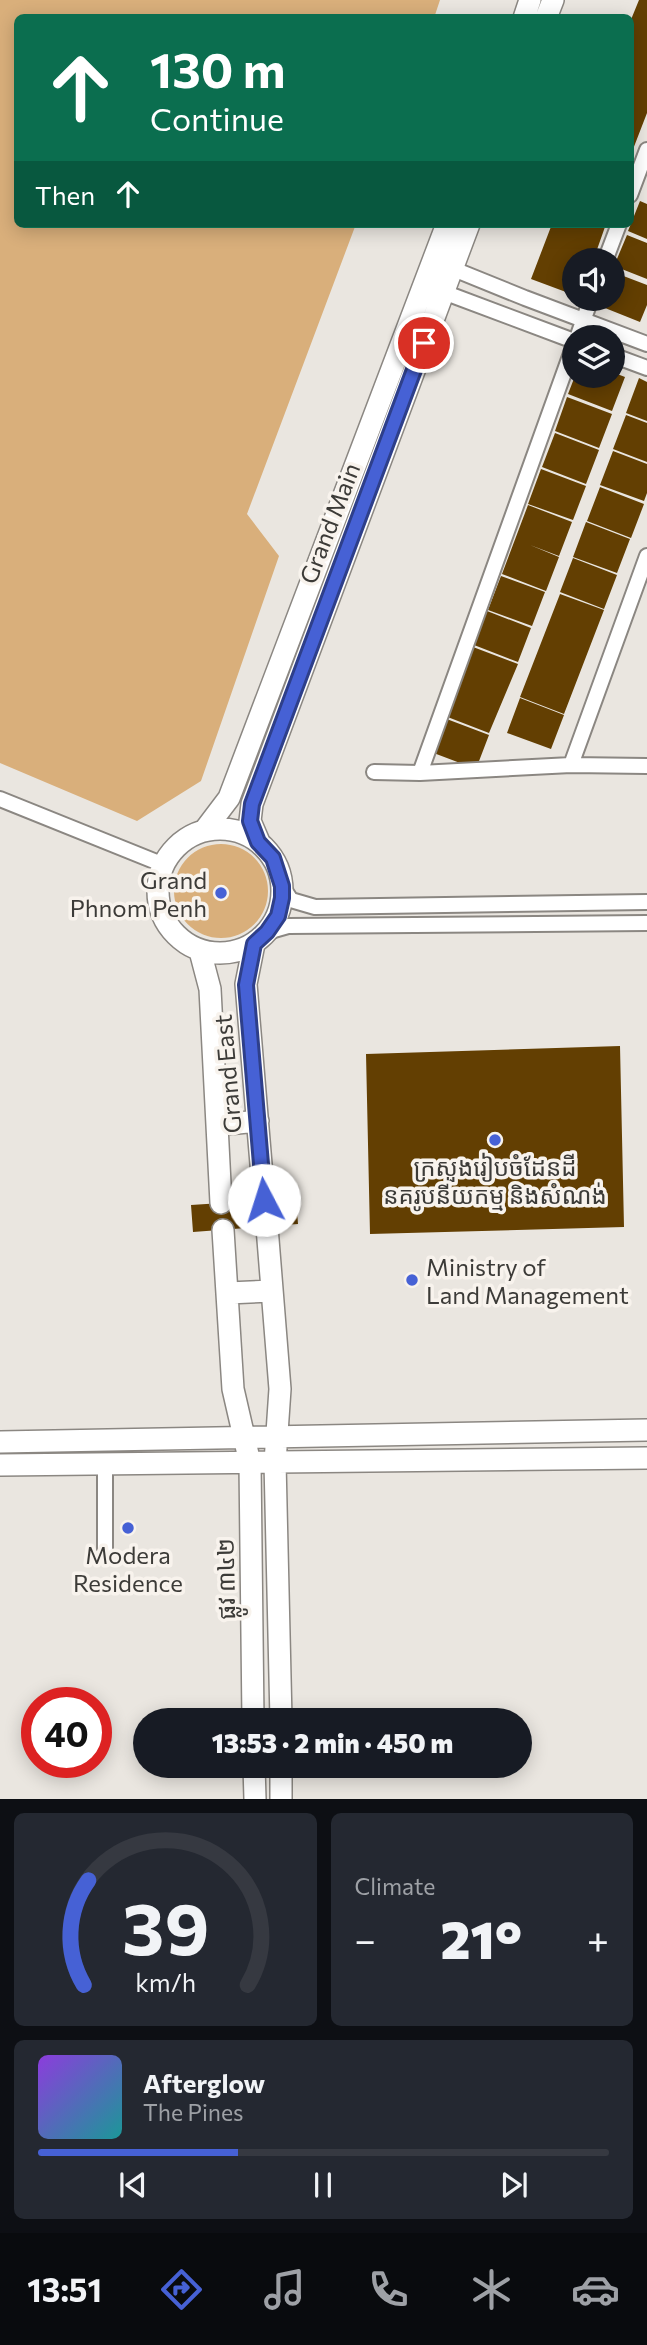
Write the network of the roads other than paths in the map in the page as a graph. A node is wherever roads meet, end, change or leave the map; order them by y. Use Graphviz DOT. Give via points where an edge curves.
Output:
graph roads {
  1 [pos="647,150"];
  2 [pos="634,184"];
  3 [pos="447,228"];
  4 [pos="466,228"];
  5 [pos="617,228"];
  6 [pos="610,248"];
  7 [pos="443,264"];
  8 [pos="434,288"];
  9 [pos="586,311"];
  10 [pos="583,320"];
  11 [pos="581,325"];
  12 [pos="562,336"];
  13 [pos="647,344"];
  14 [pos="625,360"];
  15 [pos="647,368"];
  16 [pos="562,377"];
  17 [pos="647,555"];
  18 [pos="571,765"];
  19 [pos="647,766"];
  20 [pos="374,772"];
  21 [pos="419,773"];
  22 [pos="0,799"];
  23 [pos="204,831"];
  24 [pos="258,842"];
  25 [pos="164,864"];
  26 [pos="282,886"];
  27 [pos="647,902"];
  28 [pos="647,923"];
  29 [pos="261,938"];
  30 [pos="200,951"];
  31 [pos="258,1121"];
  32 [pos="218,1125"];
  33 [pos="264,1200"];
  34 [pos="221,1203"];
  35 [pos="267,1227"];
  36 [pos="223,1230"];
  37 [pos="272,1291"];
  38 [pos="228,1293"];
  39 [pos="647,1430"];
  40 [pos="244,1438"];
  41 [pos="277,1438"];
  42 [pos="0,1441"];
  43 [pos="647,1458"];
  44 [pos="275,1462"];
  45 [pos="105,1463"];
  46 [pos="250,1463"];
  47 [pos="0,1465"];
  48 [pos="105,1553"];
  49 [pos="253,1708"];
  50 [pos="281,1708"];
  51 [pos="254,1778"];
  52 [pos="281,1778"];
  53 [pos="255,1799"];
  54 [pos="281,1799"];
  1 -- 2 [label="street"];
  3 -- 7 [label="street, Grand Main"];
  4 -- 7 [label="street, Grand Main"];
  5 -- 6 [label="street"];
  7 -- 8 [label="street, Grand Main"];
  7 -- 10 [label="street"];
  8 -- 12 [label="street"];
  8 -- 23 [label="street, Grand Main" via="229,798"];
  8 -- 24 [label="street, Grand Main" via="252,804 250,821"];
  9 -- 10 [label="street"];
  10 -- 11 [label="street"];
  10 -- 13 [label="street"];
  14 -- 15 [label="street"];
  16 -- 21 [label="street"];
  17 -- 18 [label="street"];
  18 -- 19 [label="street"];
  18 -- 21 [label="street"];
  20 -- 21 [label="street"];
  22 -- 25 [label="street"];
  23 -- 24 [label="street" via="239,832"];
  23 -- 25 [label="street" via="188,838"];
  24 -- 26 [label="street" via="273,858"];
  25 -- 30 [label="street" via="158,886 163,918 173,933"];
  26 -- 27 [label="street" via="291,900 315,907"];
  26 -- 29 [label="street" via="278,916"];
  28 -- 29 [label="street" via="288,926"];
  29 -- 30 [label="street" via="238,951"];
  29 -- 31 [label="street, Grand East" via="246,985"];
  30 -- 32 [label="street, Grand East" via="210,989"];
  31 -- 32 [label="street"];
  31 -- 33 [label="street, Grand East"];
  32 -- 34 [label="street, Grand East"];
  35 -- 37 [label="street"];
  36 -- 38 [label="street"];
  37 -- 38 [label="street"];
  37 -- 41 [label="street" via="280,1389"];
  38 -- 40 [label="street" via="233,1389"];
  39 -- 41 [label="street"];
  40 -- 41 [label="street"];
  40 -- 42 [label="street"];
  40 -- 46 [label="street, ផ្លូវ ៣៤២"];
  41 -- 44 [label="street"];
  43 -- 44 [label="street"];
  44 -- 46 [label="street"];
  44 -- 50 [label="street"];
  45 -- 46 [label="street"];
  45 -- 47 [label="street"];
  45 -- 48 [label="street"];
  46 -- 49 [label="street, ផ្លូវ ៣៤២"];
  51 -- 53 [label="street"];
  52 -- 54 [label="street"];
}
